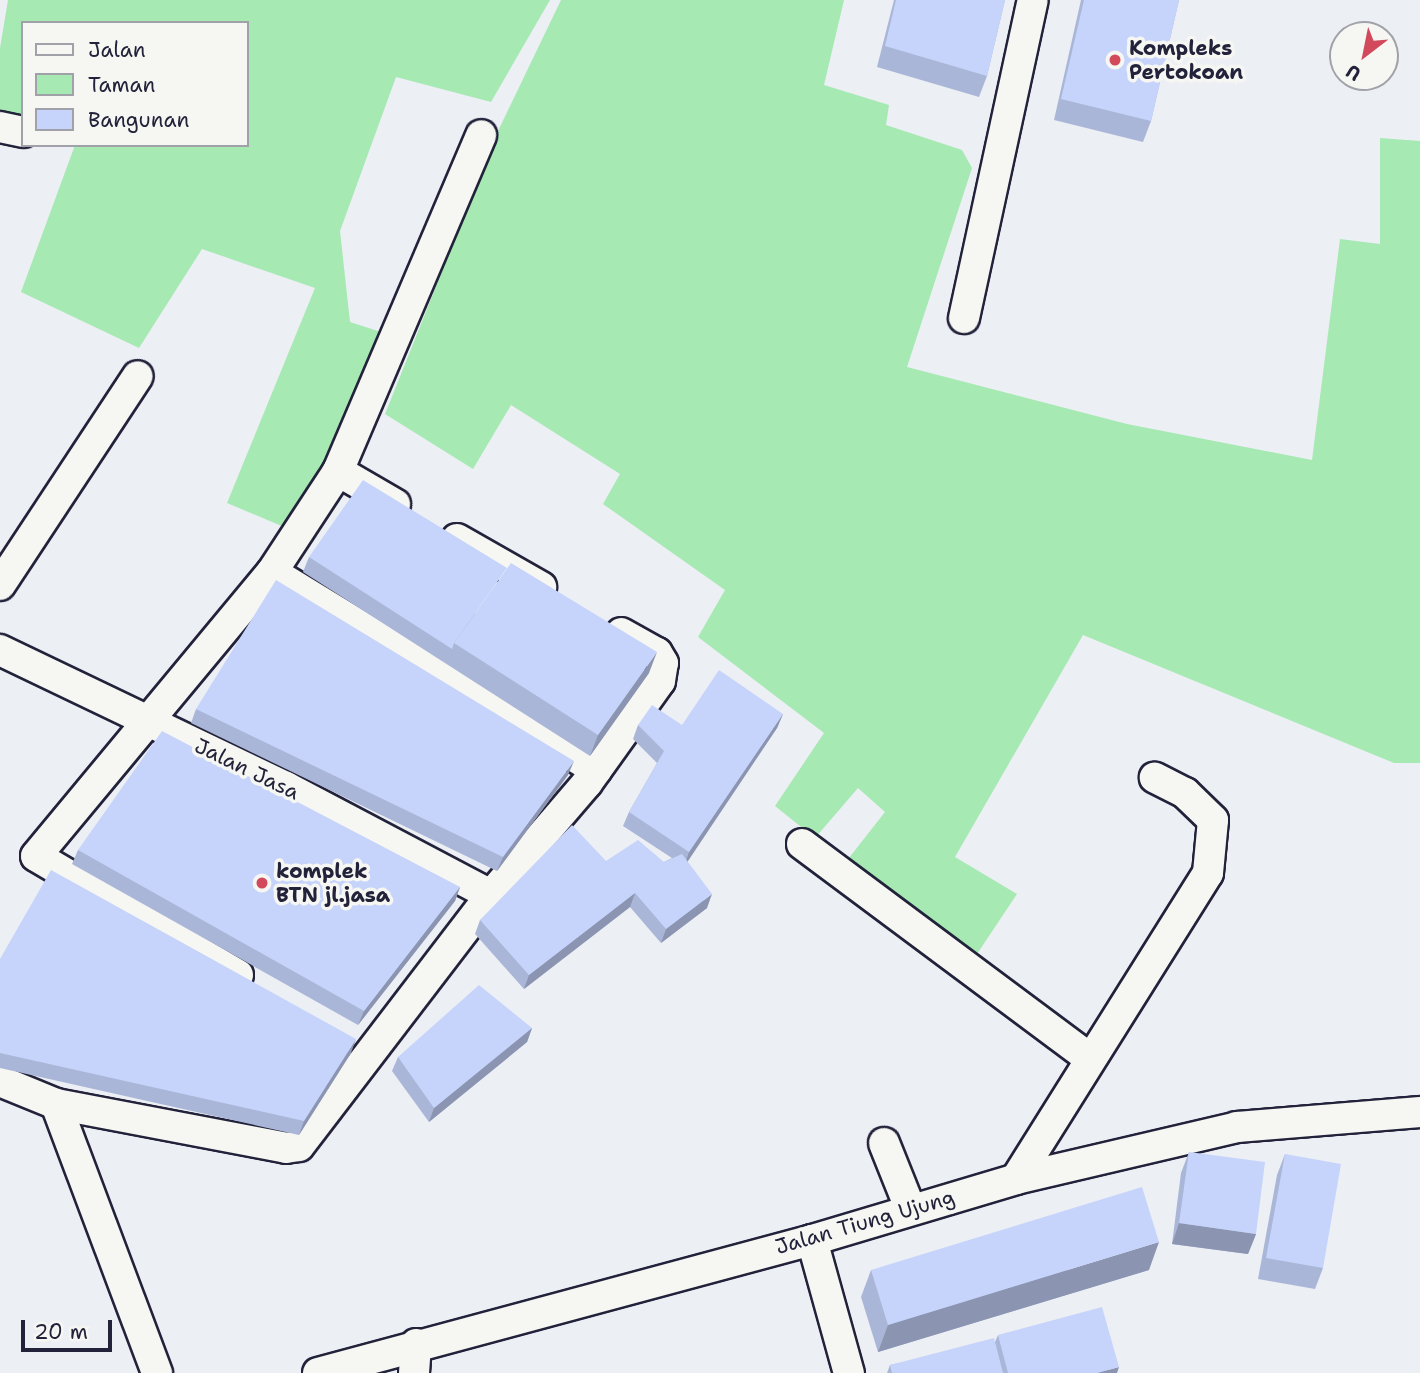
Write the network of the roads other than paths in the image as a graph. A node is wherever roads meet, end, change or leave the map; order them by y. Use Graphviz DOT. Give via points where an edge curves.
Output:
graph roads {
  1 [pos="1033,0"];
  2 [pos="0,127"];
  3 [pos="21,132"];
  4 [pos="481,135"];
  5 [pos="964,318"];
  6 [pos="138,376"];
  7 [pos="338,471"];
  8 [pos="272,572"];
  9 [pos="0,585"];
  10 [pos="562,599"];
  11 [pos="598,619"];
  12 [pos="0,650"];
  13 [pos="147,721"];
  14 [pos="596,770"];
  15 [pos="1155,778"];
  16 [pos="802,844"];
  17 [pos="491,895"];
  18 [pos="265,991"];
  19 [pos="1090,1059"];
  20 [pos="0,1081"];
  21 [pos="56,1104"];
  22 [pos="1419,1109"];
  23 [pos="884,1143"];
  24 [pos="1016,1179"];
  25 [pos="910,1208"];
  26 [pos="812,1240"];
  27 [pos="415,1358"];
  28 [pos="157,1373"];
  29 [pos="318,1373"];
  30 [pos="849,1373"];
  1 -- 5 [label="street"];
  2 -- 3 [label="street"];
  4 -- 7 [label="street"];
  6 -- 9 [label="street"];
  7 -- 8 [label="street"];
  7 -- 10 [label="street"];
  8 -- 13 [label="street"];
  8 -- 14 [label="street"];
  11 -- 14 [label="street" via="657,653 664,675"];
  12 -- 13 [label="street, Jalan Jasa"];
  13 -- 17 [label="street, Jalan Jasa"];
  13 -- 18 [label="street" via="36,856"];
  14 -- 17 [label="street"];
  15 -- 19 [label="street" via="1185,793 1213,820 1208,873"];
  16 -- 19 [label="street"];
  17 -- 21 [label="street" via="359,1046 310,1135 299,1146 286,1148"];
  19 -- 24 [label="street"];
  20 -- 21 [label="street"];
  21 -- 28 [label="street"];
  22 -- 24 [label="street, Jalan Tiung Ujung" via="1237,1127"];
  23 -- 25 [label="street"];
  24 -- 25 [label="street, Jalan Tiung Ujung"];
  25 -- 26 [label="street, Jalan Tiung Ujung"];
  26 -- 27 [label="street, Jalan Tiung Ujung"];
  26 -- 30 [label="street"];
  27 -- 29 [label="street, Jalan Tiung Ujung"];
}
